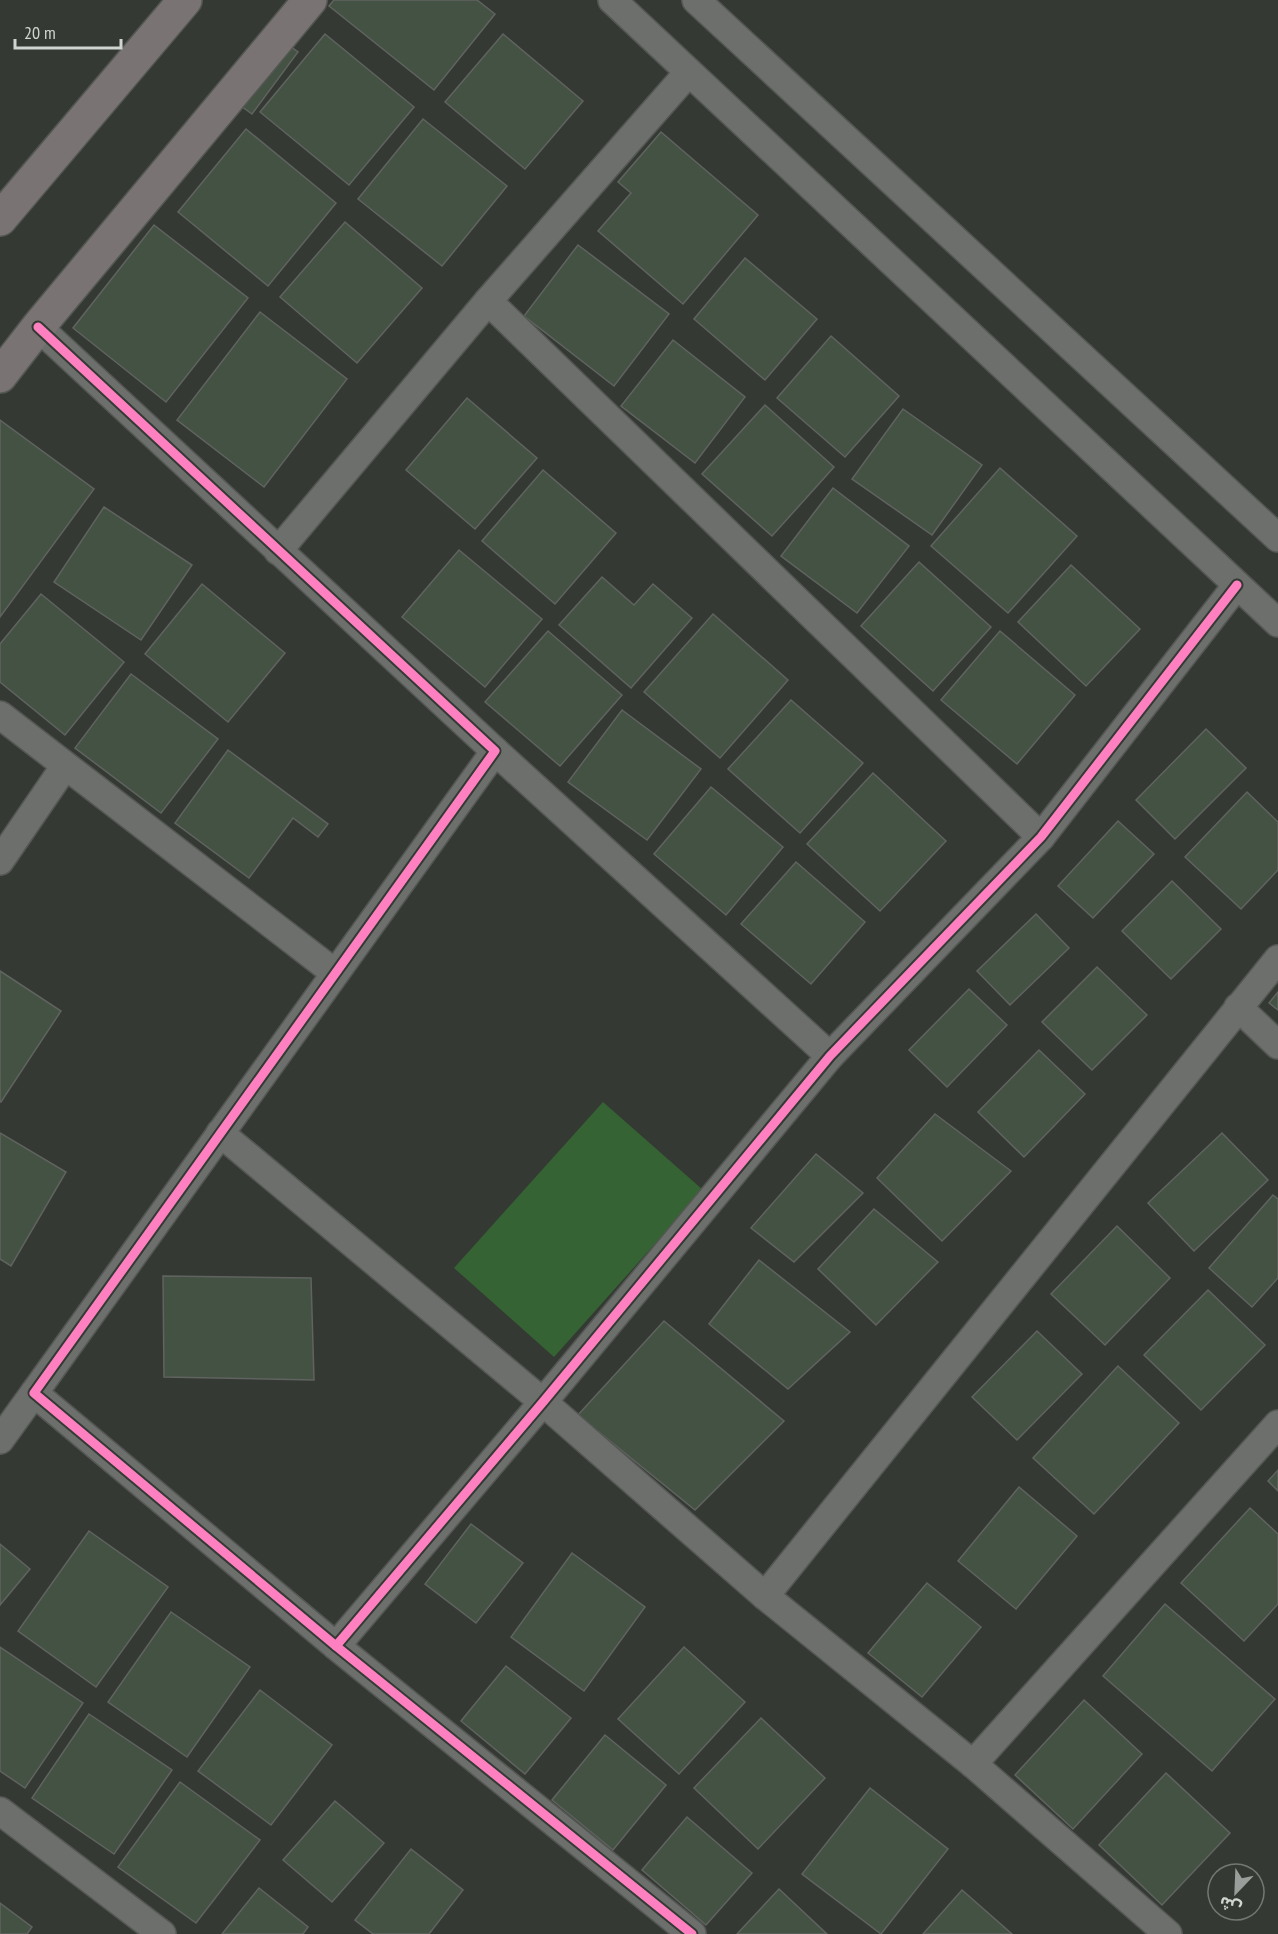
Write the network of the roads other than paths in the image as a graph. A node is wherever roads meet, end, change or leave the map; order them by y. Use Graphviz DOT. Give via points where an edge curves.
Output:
graph roads {
  1 [pos="185,0"];
  2 [pos="310,0"];
  3 [pos="612,0"];
  4 [pos="696,0"];
  5 [pos="688,73"];
  6 [pos="0,219"];
  7 [pos="488,301"];
  8 [pos="38,327"];
  9 [pos="0,376"];
  10 [pos="1278,538"];
  11 [pos="278,551"];
  12 [pos="1237,585"];
  13 [pos="1278,623"];
  14 [pos="0,715"];
  15 [pos="495,751"];
  16 [pos="65,766"];
  17 [pos="1041,837"];
  18 [pos="0,861"];
  19 [pos="1278,959"];
  20 [pos="335,973"];
  21 [pos="1238,1007"];
  22 [pos="1278,1045"];
  23 [pos="830,1056"];
  24 [pos="220,1133"];
  25 [pos="34,1393"];
  26 [pos="543,1402"];
  27 [pos="1278,1424"];
  28 [pos="0,1440"];
  29 [pos="765,1596"];
  30 [pos="336,1646"];
  31 [pos="973,1764"];
  32 [pos="0,1811"];
  33 [pos="162,1934"];
  34 [pos="692,1934"];
  35 [pos="1168,1934"];
  1 -- 6 [label="main road"];
  2 -- 8 [label="main road"];
  3 -- 5 [label="street"];
  4 -- 10 [label="street"];
  5 -- 7 [label="street"];
  5 -- 12 [label="street"];
  7 -- 11 [label="street"];
  7 -- 17 [label="street"];
  8 -- 9 [label="main road"];
  8 -- 11 [label="street"];
  11 -- 15 [label="street"];
  12 -- 13 [label="street"];
  12 -- 17 [label="street"];
  14 -- 16 [label="street"];
  15 -- 20 [label="street"];
  15 -- 23 [label="street"];
  16 -- 18 [label="street"];
  16 -- 20 [label="street"];
  17 -- 23 [label="street"];
  19 -- 21 [label="street"];
  20 -- 24 [label="street"];
  21 -- 22 [label="street"];
  21 -- 29 [label="street"];
  23 -- 26 [label="street"];
  24 -- 25 [label="street"];
  24 -- 26 [label="street"];
  25 -- 28 [label="street"];
  25 -- 30 [label="street"];
  26 -- 29 [label="street"];
  26 -- 30 [label="street"];
  27 -- 31 [label="street"];
  29 -- 31 [label="street"];
  30 -- 34 [label="street"];
  31 -- 35 [label="street"];
  32 -- 33 [label="street"];
}
